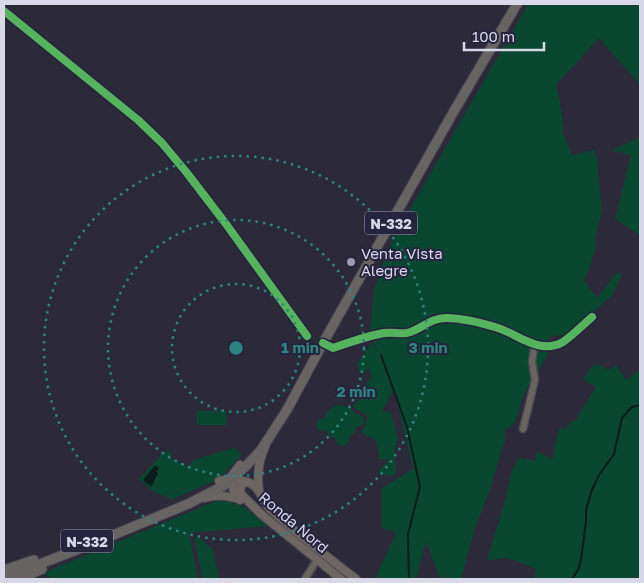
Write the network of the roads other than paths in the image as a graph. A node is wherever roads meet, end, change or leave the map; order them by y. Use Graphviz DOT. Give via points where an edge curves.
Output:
graph roads {
  1 [pos="517,4"];
  2 [pos="4,12"];
  3 [pos="592,317"];
  4 [pos="307,336"];
  5 [pos="323,342"];
  6 [pos="533,344"];
  7 [pos="319,352"];
  8 [pos="523,429"];
  9 [pos="274,430"];
  10 [pos="240,465"];
  11 [pos="231,479"];
  12 [pos="219,481"];
  13 [pos="248,482"];
  14 [pos="259,491"];
  15 [pos="239,499"];
  16 [pos="188,504"];
  17 [pos="252,505"];
  18 [pos="84,545"];
  19 [pos="317,560"];
  20 [pos="4,570"];
  21 [pos="4,578"];
  22 [pos="19,579"];
  23 [pos="305,579"];
  24 [pos="341,579"];
  25 [pos="356,579"];
  1 -- 5 [label="highway, N-332"];
  2 -- 4 [label="street" via="162,143 226,224"];
  3 -- 6 [label="street" via="562,342 550,346"];
  5 -- 6 [label="street" via="333,348 366,337 406,333 431,320 448,318 498,328"];
  5 -- 7 [label="highway, N-332"];
  6 -- 8 [label="street" via="534,380"];
  7 -- 9 [label="highway, N-332"];
  7 -- 10 [label="highway, N-332" via="267,433"];
  9 -- 11 [label="highway, N-332" via="261,450"];
  9 -- 14 [label="main road" via="259,462"];
  10 -- 11 [label="main road"];
  10 -- 12 [label="highway, N-332"];
  11 -- 12 [label="main road"];
  11 -- 13 [label="main road"];
  11 -- 15 [label="main road"];
  11 -- 16 [label="highway, N-332"];
  12 -- 18 [label="highway, N-332"];
  13 -- 14 [label="main road, Ronda Nord"];
  13 -- 17 [label="main road, Ronda Nord" via="241,486 240,493"];
  14 -- 25 [label="main road, Ronda Nord" via="269,508"];
  15 -- 16 [label="main road" via="222,495"];
  15 -- 17 [label="main road"];
  16 -- 18 [label="highway, N-332"];
  17 -- 19 [label="main road, Ronda Nord"];
  18 -- 20 [label="highway"];
  18 -- 21 [label="highway, N-332"];
  18 -- 22 [label="highway"];
  19 -- 23 [label="street"];
  19 -- 24 [label="main road, Ronda Nord"];
}
